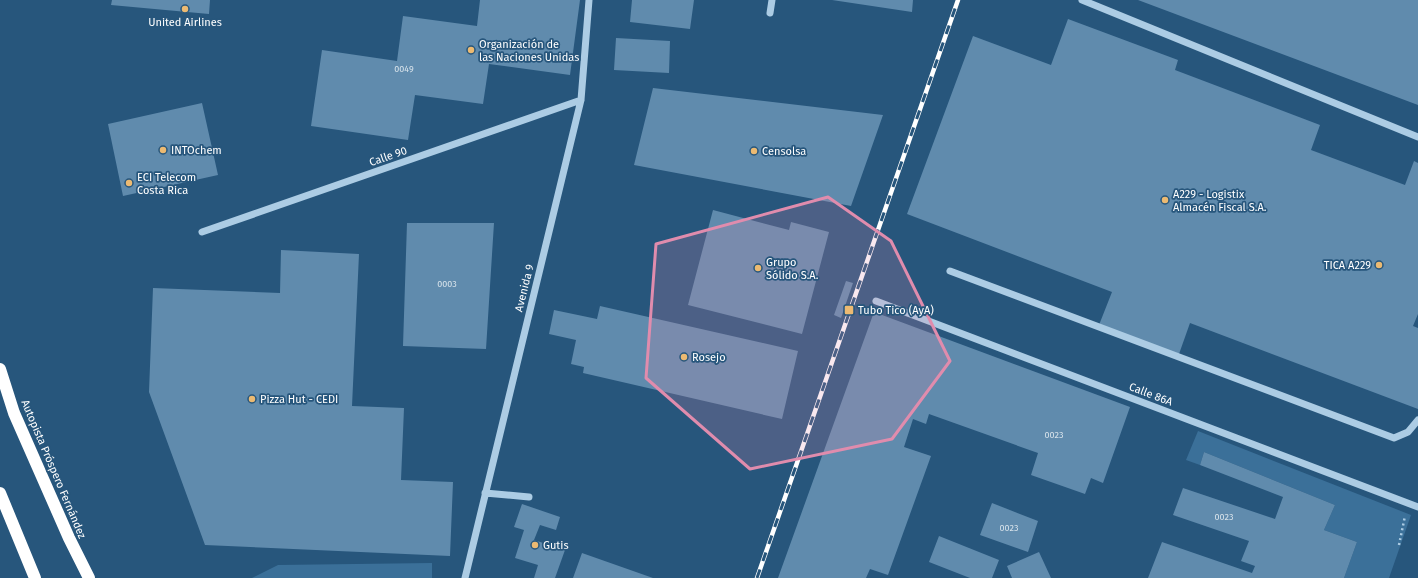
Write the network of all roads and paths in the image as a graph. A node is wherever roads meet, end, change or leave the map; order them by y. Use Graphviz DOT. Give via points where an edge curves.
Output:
graph roads {
  1 [pos="589,0"];
  2 [pos="772,0"];
  3 [pos="1082,0"];
  4 [pos="770,13"];
  5 [pos="581,100"];
  6 [pos="1418,137"];
  7 [pos="202,232"];
  8 [pos="950,271"];
  9 [pos="876,301"];
  10 [pos="0,369"];
  11 [pos="1418,420"];
  12 [pos="0,493"];
  13 [pos="485,493"];
  14 [pos="529,498"];
  15 [pos="1408,504"];
  16 [pos="1418,508"];
  17 [pos="1399,545"];
  18 [pos="35,578"];
  19 [pos="89,578"];
  20 [pos="465,578"];
  1 -- 5 [label="street, Avenida 9"];
  2 -- 4 [label="street"];
  3 -- 6 [label="street"];
  5 -- 7 [label="street, Calle 90"];
  5 -- 13 [label="street, Avenida 9"];
  8 -- 11 [label="street" via="1394,438 1408,432"];
  9 -- 15 [label="street, Calle 86A"];
  10 -- 19 [label="highway, Autopista Próspero Fernández" via="14,413"];
  12 -- 18 [label="highway"];
  13 -- 14 [label="street"];
  13 -- 20 [label="street, Avenida 9"];
  15 -- 16 [label="street, Calle 86A"];
  15 -- 17 [label="path"];
}
